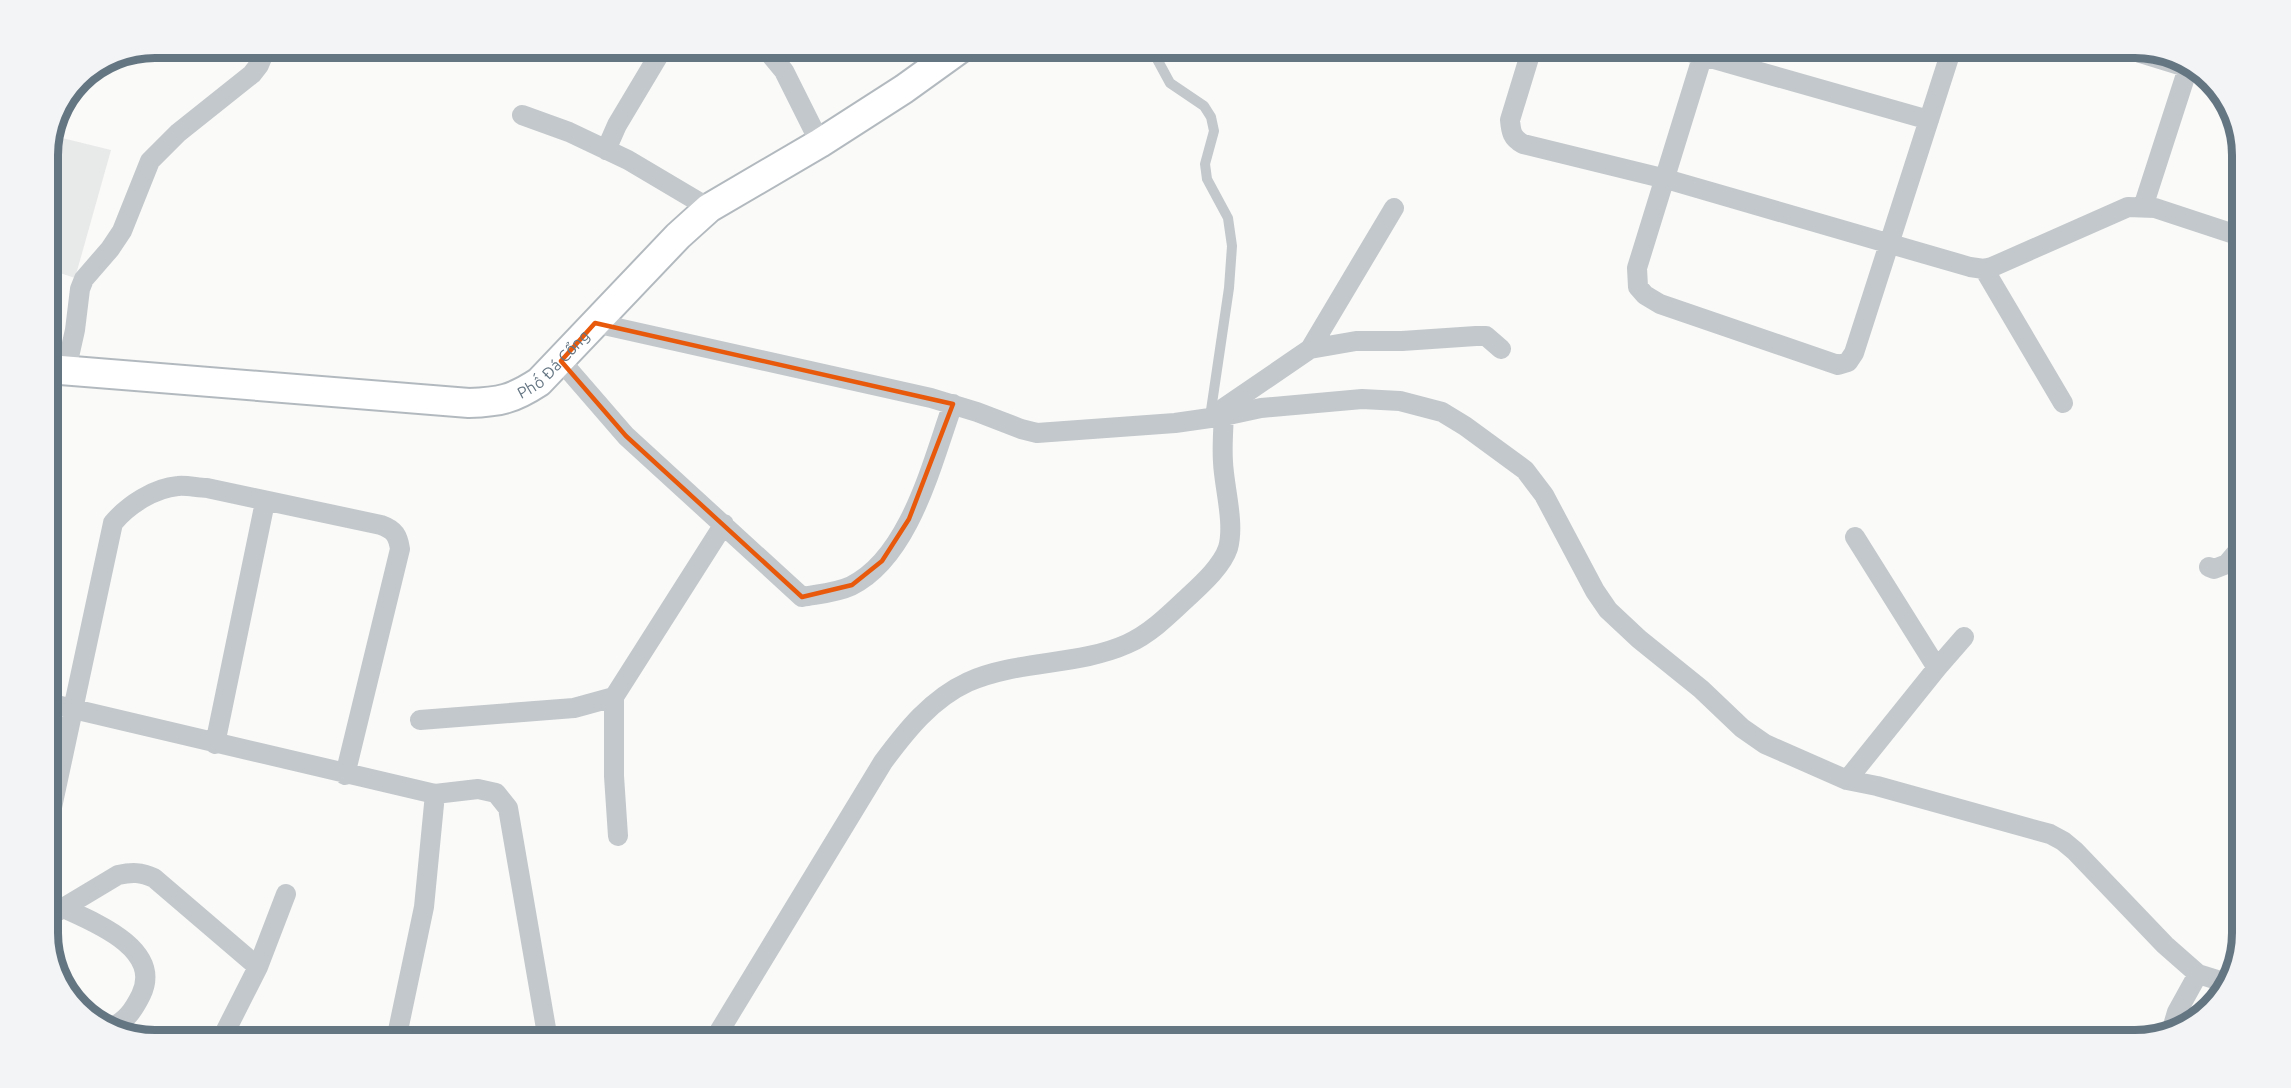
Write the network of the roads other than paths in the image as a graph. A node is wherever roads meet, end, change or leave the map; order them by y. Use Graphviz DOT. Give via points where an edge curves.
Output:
graph roads {
  1 [pos="262,58"];
  2 [pos="657,58"];
  3 [pos="773,58"];
  4 [pos="947,58"];
  5 [pos="1156,58"];
  6 [pos="1529,58"];
  7 [pos="1702,58"];
  8 [pos="1724,58"];
  9 [pos="1949,58"];
  10 [pos="2188,74"];
  11 [pos="522,115"];
  12 [pos="1929,120"];
  13 [pos="820,143"];
  14 [pos="606,150"];
  15 [pos="1666,179"];
  16 [pos="2143,207"];
  17 [pos="709,208"];
  18 [pos="1394,208"];
  19 [pos="2232,233"];
  20 [pos="1889,244"];
  21 [pos="1984,269"];
  22 [pos="595,323"];
  23 [pos="1310,349"];
  24 [pos="1501,349"];
  25 [pos="561,361"];
  26 [pos="59,366"];
  27 [pos="59,370"];
  28 [pos="2063,403"];
  29 [pos="953,405"];
  30 [pos="1217,417"];
  31 [pos="266,502"];
  32 [pos="724,524"];
  33 [pos="1855,537"];
  34 [pos="2232,558"];
  35 [pos="2209,567"];
  36 [pos="1964,637"];
  37 [pos="1937,668"];
  38 [pos="614,697"];
  39 [pos="59,706"];
  40 [pos="74,709"];
  41 [pos="420,720"];
  42 [pos="215,744"];
  43 [pos="345,775"];
  44 [pos="59,776"];
  45 [pos="1847,780"];
  46 [pos="435,794"];
  47 [pos="618,836"];
  48 [pos="286,894"];
  49 [pos="59,911"];
  50 [pos="59,914"];
  51 [pos="258,967"];
  52 [pos="2198,974"];
  53 [pos="2219,981"];
  54 [pos="2175,1020"];
  55 [pos="120,1023"];
  56 [pos="226,1030"];
  57 [pos="398,1030"];
  58 [pos="546,1030"];
  59 [pos="720,1030"];
  1 -- 26 [label="street" via="252,74 178,133 150,161 122,231 84,279 75,330"];
  2 -- 14 [label="street" via="616,125"];
  3 -- 13 [label="street" via="784,71"];
  4 -- 13 [label="street, Phố Đá Cổng"];
  5 -- 30 [label="lane" via="1170,83 1204,106 1214,131 1205,164 1207,179 1228,218 1232,246"];
  6 -- 15 [label="street" via="1510,120 1515,140"];
  7 -- 15 [label="street"];
  8 -- 12 [label="street"];
  9 -- 12 [label="street"];
  10 -- 16 [label="street"];
  11 -- 14 [label="street"];
  12 -- 20 [label="street"];
  13 -- 17 [label="street, Phố Đá Cổng"];
  14 -- 17 [label="street"];
  15 -- 20 [label="street"];
  15 -- 20 [label="street" via="1637,268 1638,287 1660,304 1828,363 1848,362 1854,353"];
  16 -- 19 [label="street"];
  16 -- 21 [label="street" via="2128,207"];
  17 -- 22 [label="street, Phố Đá Cổng"];
  18 -- 23 [label="street"];
  20 -- 21 [label="street"];
  21 -- 28 [label="street"];
  22 -- 25 [label="street, Phố Đá Cổng"];
  22 -- 29 [label="street"];
  23 -- 24 [label="street" via="1356,341 1476,336 1486,336"];
  23 -- 30 [label="street"];
  25 -- 27 [label="street, Phố Đá Cổng" via="525,392 500,402 469,403"];
  25 -- 32 [label="street" via="626,436"];
  29 -- 30 [label="street" via="1037,433"];
  29 -- 32 [label="street" via="897,542 882,561 852,585 802,597"];
  30 -- 45 [label="street" via="1261,408 1362,399 1400,400 1442,412 1525,470 1544,495 1595,591 1621,624 1750,734 1802,762"];
  30 -- 59 [label="street" via="1228,547 1200,586 1128,644 969,681 929,708 883,762"];
  31 -- 40 [label="street" via="207,488 178,486 137,501 122,512 113,523"];
  31 -- 42 [label="street"];
  31 -- 43 [label="street" via="381,525 394,531 398,538 400,549"];
  32 -- 38 [label="street"];
  33 -- 37 [label="street"];
  34 -- 35 [label="street" via="2227,564"];
  36 -- 37 [label="street"];
  37 -- 45 [label="street"];
  38 -- 41 [label="street" via="574,708"];
  38 -- 47 [label="street"];
  39 -- 40 [label="street"];
  40 -- 42 [label="street"];
  40 -- 44 [label="street"];
  42 -- 43 [label="street"];
  43 -- 46 [label="street"];
  45 -- 52 [label="street" via="2034,828 2063,841"];
  46 -- 57 [label="street" via="424,907"];
  46 -- 58 [label="street" via="478,789 496,793 508,808"];
  48 -- 51 [label="street"];
  49 -- 51 [label="street" via="118,876 131,872 147,875"];
  50 -- 55 [label="street" via="104,927 139,958 146,975 144,989 132,1013"];
  51 -- 56 [label="street"];
  52 -- 53 [label="street"];
  52 -- 54 [label="street"];
}
